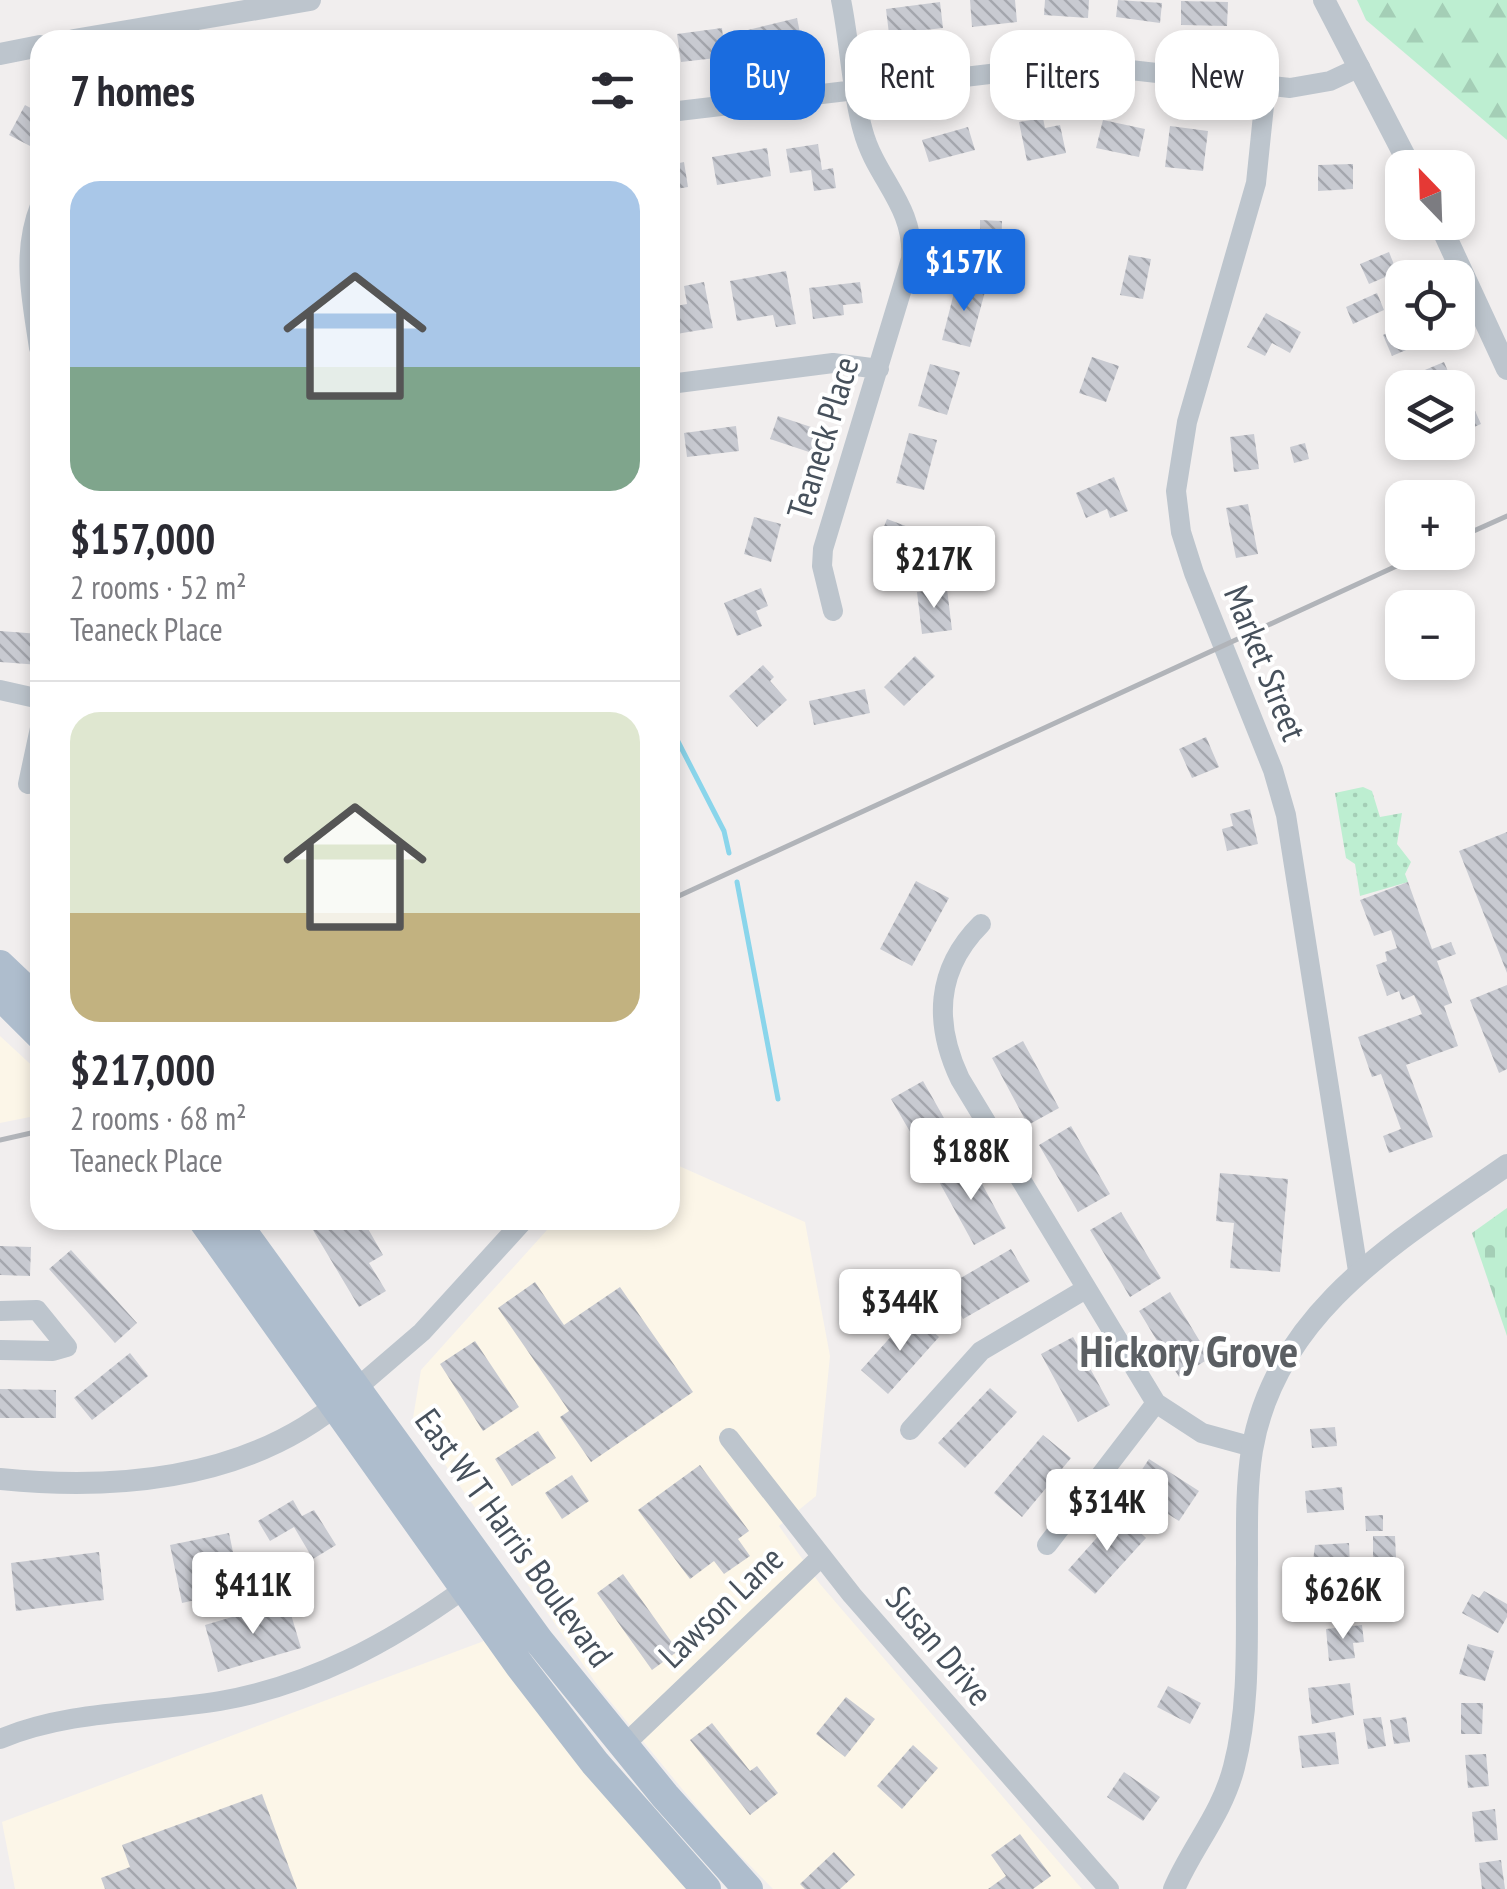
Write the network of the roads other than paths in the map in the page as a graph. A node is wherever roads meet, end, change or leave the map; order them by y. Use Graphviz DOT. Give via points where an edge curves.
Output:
graph roads {
  1 [pos="310,0"];
  2 [pos="841,0"];
  3 [pos="1324,0"];
  4 [pos="148,30"];
  5 [pos="846,30"];
  6 [pos="30,48"];
  7 [pos="0,54"];
  8 [pos="1360,68"];
  9 [pos="1155,73"];
  10 [pos="970,77"];
  11 [pos="1279,86"];
  12 [pos="845,90"];
  13 [pos="680,111"];
  14 [pos="862,120"];
  15 [pos="1262,120"];
  16 [pos="1402,150"];
  17 [pos="1447,240"];
  18 [pos="30,245"];
  19 [pos="30,278"];
  20 [pos="879,369"];
  21 [pos="1507,369"];
  22 [pos="680,383"];
  23 [pos="833,611"];
  24 [pos="0,690"];
  25 [pos="30,697"];
  26 [pos="30,775"];
  27 [pos="28,784"];
  28 [pos="981,924"];
  29 [pos="0,965"];
  30 [pos="30,994"];
  31 [pos="0,995"];
  32 [pos="30,1024"];
  33 [pos="1507,1166"];
  34 [pos="211,1230"];
  35 [pos="241,1230"];
  36 [pos="515,1230"];
  37 [pos="1358,1271"];
  38 [pos="1084,1290"];
  39 [pos="0,1310"];
  40 [pos="0,1350"];
  41 [pos="358,1387"];
  42 [pos="1156,1403"];
  43 [pos="334,1408"];
  44 [pos="910,1430"];
  45 [pos="729,1438"];
  46 [pos="1253,1447"];
  47 [pos="0,1480"];
  48 [pos="1048,1545"];
  49 [pos="821,1557"];
  50 [pos="464,1589"];
  51 [pos="0,1739"];
  52 [pos="623,1746"];
  53 [pos="1172,1887"];
  54 [pos="706,1889"];
  55 [pos="748,1889"];
  56 [pos="1109,1889"];
  1 -- 4 [label="street"];
  2 -- 5 [label="street, Teaneck Place"];
  3 -- 8 [label="street"];
  6 -- 7 [label="street"];
  8 -- 11 [label="street" via="1310,87"];
  8 -- 16 [label="street"];
  9 -- 10 [label="street" via="1086,65"];
  12 -- 13 [label="street"];
  14 -- 20 [label="street, Teaneck Place" via="873,158 902,200 912,241"];
  15 -- 37 [label="street, Market Street" via="1256,182 1187,422 1176,505 1194,573 1286,816"];
  17 -- 21 [label="street"];
  18 -- 19 [label="street"];
  20 -- 22 [label="street" via="833,363"];
  20 -- 23 [label="street, Teaneck Place" via="823,549"];
  24 -- 25 [label="street"];
  26 -- 27 [label="street"];
  28 -- 38 [label="street" via="947,976 944,1043"];
  29 -- 30 [label="main road"];
  31 -- 32 [label="main road"];
  33 -- 37 [label="street"];
  34 -- 43 [label="main road, East W T Harris Boulevard"];
  35 -- 41 [label="main road, East W T Harris Boulevard"];
  36 -- 41 [label="street" via="422,1332"];
  37 -- 46 [label="street" via="1289,1354"];
  38 -- 42 [label="street"];
  38 -- 44 [label="street" via="981,1350"];
  39 -- 40 [label="street" via="37,1310 68,1347"];
  41 -- 43 [label="street"];
  41 -- 52 [label="main road, East W T Harris Boulevard" via="496,1584"];
  42 -- 46 [label="street" via="1202,1433"];
  42 -- 48 [label="street"];
  43 -- 47 [label="street" via="242,1456 178,1476 107,1485"];
  43 -- 50 [label="main road, East W T Harris Boulevard"];
  45 -- 49 [label="street, Susan Drive"];
  46 -- 53 [label="street" via="1244,1709 1235,1764 1219,1810"];
  49 -- 52 [label="street, Lawson Lane"];
  49 -- 56 [label="street, Susan Drive"];
  50 -- 51 [label="street" via="366,1653 277,1688 49,1723"];
  50 -- 54 [label="main road, East W T Harris Boulevard" via="595,1762"];
  52 -- 55 [label="main road, East W T Harris Boulevard"];
}
